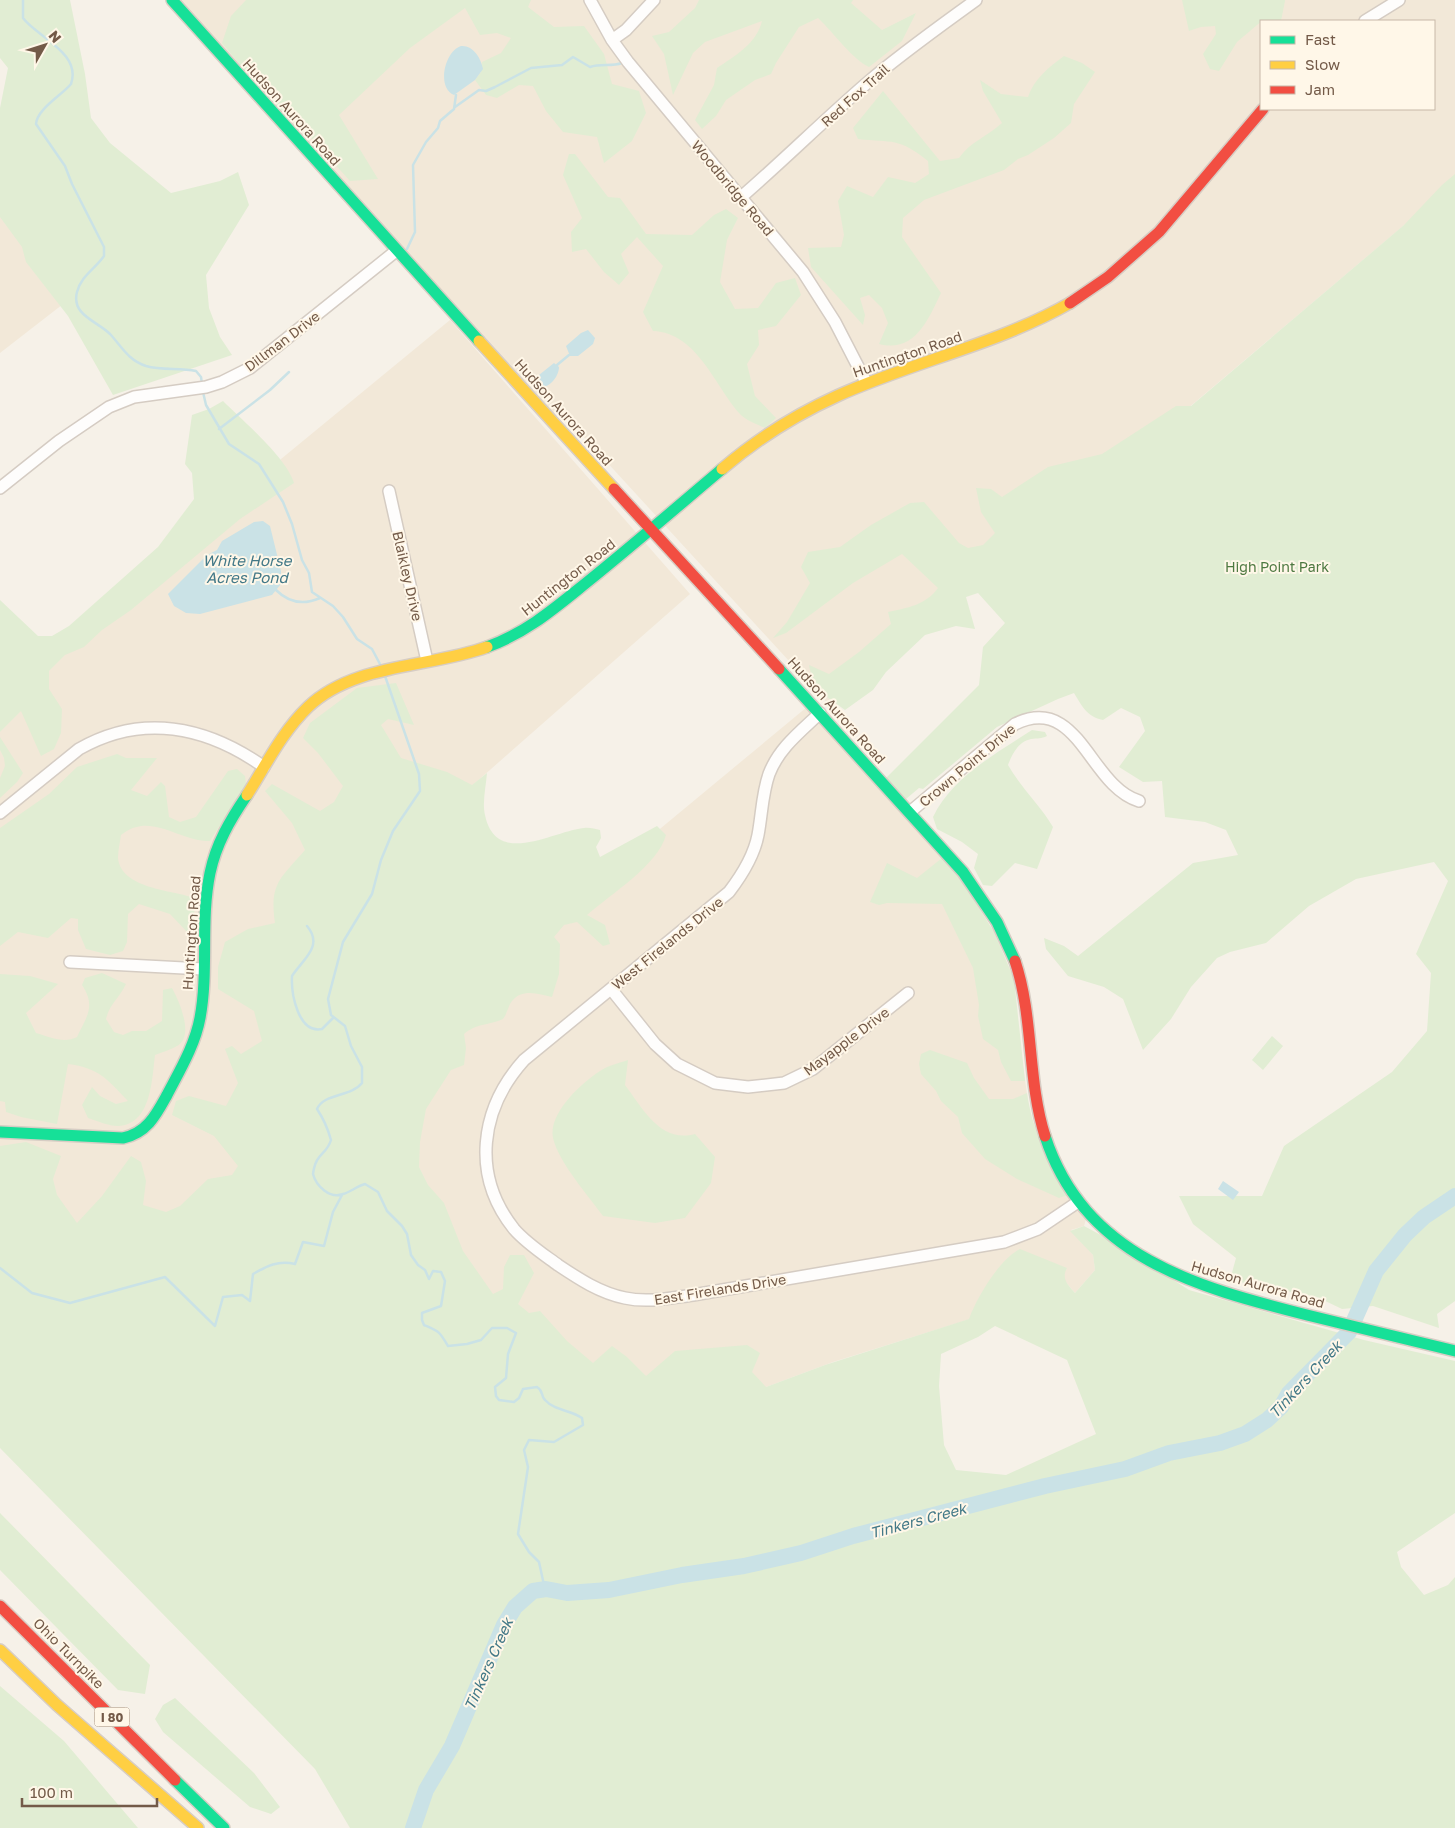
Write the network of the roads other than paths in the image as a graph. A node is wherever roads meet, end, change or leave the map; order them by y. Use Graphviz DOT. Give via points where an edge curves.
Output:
graph roads {
  1 [pos="172,0"];
  2 [pos="590,0"];
  3 [pos="654,0"];
  4 [pos="976,0"];
  5 [pos="1399,0"];
  6 [pos="1367,20"];
  7 [pos="612,40"];
  8 [pos="1262,110"];
  9 [pos="740,198"];
  10 [pos="396,251"];
  11 [pos="866,382"];
  12 [pos="0,488"];
  13 [pos="389,491"];
  14 [pos="652,530"];
  15 [pos="427,661"];
  16 [pos="820,713"];
  17 [pos="264,767"];
  18 [pos="1139,801"];
  19 [pos="910,812"];
  20 [pos="0,813"];
  21 [pos="70,962"];
  22 [pos="203,969"];
  23 [pos="611,989"];
  24 [pos="908,994"];
  25 [pos="538,1048"];
  26 [pos="0,1132"];
  27 [pos="1078,1202"];
  28 [pos="1455,1352"];
  29 [pos="0,1606"];
  30 [pos="0,1650"];
  31 [pos="198,1828"];
  32 [pos="224,1828"];
  1 -- 10 [label="main road, Hudson Aurora Road"];
  2 -- 7 [label="street, Woodbridge Road"];
  3 -- 7 [label="street"];
  4 -- 9 [label="street, Red Fox Trail" via="919,40 867,83"];
  5 -- 6 [label="street"];
  7 -- 9 [label="street, Woodbridge Road"];
  8 -- 11 [label="main road, Huntington Road" via="1160,232 1095,287 1051,314 994,340"];
  9 -- 11 [label="street, Woodbridge Road" via="803,272 835,322"];
  10 -- 12 [label="street, Dillman Drive" via="250,368 201,388 134,397 109,406"];
  10 -- 14 [label="main road, Hudson Aurora Road"];
  11 -- 14 [label="main road, Huntington Road" via="816,405 768,433"];
  13 -- 15 [label="street, Blaikley Drive"];
  14 -- 15 [label="main road, Huntington Road" via="541,620 514,636 486,647"];
  14 -- 16 [label="main road, Hudson Aurora Road"];
  15 -- 17 [label="main road, Huntington Road" via="345,682 322,694 296,719"];
  16 -- 19 [label="main road, Hudson Aurora Road"];
  16 -- 23 [label="street, West Firelands Drive" via="790,740 773,766 763,797 756,843 736,883 717,903"];
  17 -- 20 [label="street" via="247,755 194,733 150,727 131,729 79,749"];
  17 -- 22 [label="main road, Huntington Road" via="228,823 213,858"];
  18 -- 19 [label="street, Crown Point Drive" via="1122,794 1066,726 1052,718 1036,717 1015,724"];
  19 -- 27 [label="main road, Hudson Aurora Road" via="984,899 1010,945 1025,998 1032,1083 1038,1114 1053,1156"];
  21 -- 22 [label="street"];
  22 -- 26 [label="main road, Huntington Road" via="200,1019 194,1041 158,1112 140,1134 123,1138"];
  23 -- 24 [label="street, Mayapple Drive" via="655,1044 678,1064 715,1083 748,1087 784,1083 813,1070"];
  23 -- 25 [label="street, West Firelands Drive"];
  25 -- 27 [label="street, East Firelands Drive" via="508,1077 489,1120 486,1146 492,1190 505,1216 531,1246 593,1288 612,1295 660,1300 1004,1242 1038,1229"];
  27 -- 28 [label="main road, Hudson Aurora Road" via="1136,1254 1181,1278 1235,1296"];
  29 -- 32 [label="main road, Ohio Turnpike / I 80"];
  30 -- 31 [label="main road, I 80" via="57,1706"];
}
